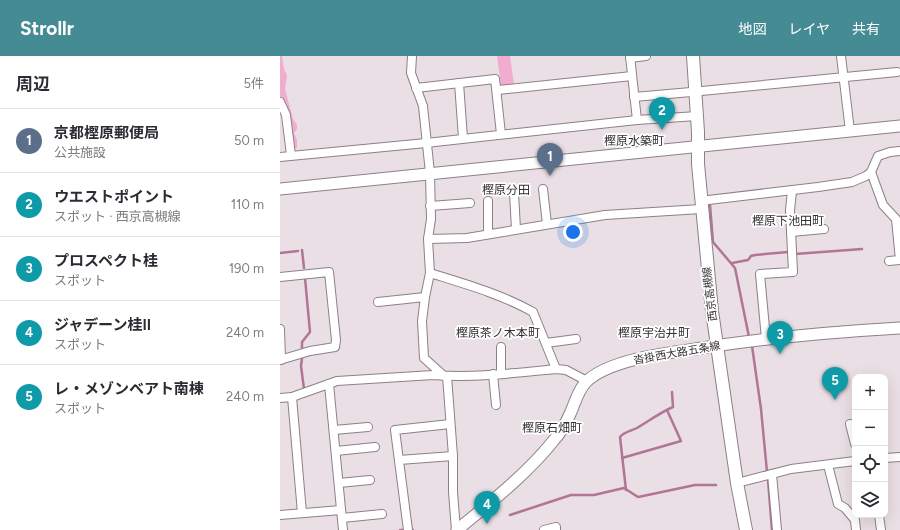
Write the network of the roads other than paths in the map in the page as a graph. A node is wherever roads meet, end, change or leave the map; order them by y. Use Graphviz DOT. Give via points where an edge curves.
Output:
graph roads {
  1 [pos="412,56"];
  2 [pos="646,56"];
  3 [pos="693,56"];
  4 [pos="841,56"];
  5 [pos="630,57"];
  6 [pos="898,72"];
  7 [pos="632,76"];
  8 [pos="844,78"];
  9 [pos="459,83"];
  10 [pos="416,88"];
  11 [pos="498,90"];
  12 [pos="695,92"];
  13 [pos="634,96"];
  14 [pos="280,102"];
  15 [pos="697,116"];
  16 [pos="637,120"];
  17 [pos="900,126"];
  18 [pos="850,131"];
  19 [pos="501,134"];
  20 [pos="463,138"];
  21 [pos="426,143"];
  22 [pos="697,146"];
  23 [pos="900,151"];
  24 [pos="291,156"];
  25 [pos="280,157"];
  26 [pos="871,172"];
  27 [pos="430,173"];
  28 [pos="280,189"];
  29 [pos="543,189"];
  30 [pos="792,191"];
  31 [pos="514,193"];
  32 [pos="488,200"];
  33 [pos="470,203"];
  34 [pos="701,205"];
  35 [pos="430,206"];
  36 [pos="547,224"];
  37 [pos="516,229"];
  38 [pos="824,229"];
  39 [pos="791,232"];
  40 [pos="488,234"];
  41 [pos="428,239"];
  42 [pos="900,260"];
  43 [pos="889,261"];
  44 [pos="430,273"];
  45 [pos="280,277"];
  46 [pos="425,297"];
  47 [pos="378,302"];
  48 [pos="900,328"];
  49 [pos="280,329"];
  50 [pos="576,339"];
  51 [pos="766,339"];
  52 [pos="546,343"];
  53 [pos="717,346"];
  54 [pos="501,347"];
  55 [pos="280,360"];
  56 [pos="556,369"];
  57 [pos="493,374"];
  58 [pos="502,374"];
  59 [pos="446,376"];
  60 [pos="587,381"];
  61 [pos="329,384"];
  62 [pos="292,396"];
  63 [pos="280,398"];
  64 [pos="496,405"];
  65 [pos="450,424"];
  66 [pos="850,424"];
  67 [pos="368,427"];
  68 [pos="334,430"];
  69 [pos="852,432"];
  70 [pos="375,447"];
  71 [pos="336,451"];
  72 [pos="453,456"];
  73 [pos="900,457"];
  74 [pos="888,458"];
  75 [pos="399,460"];
  76 [pos="852,461"];
  77 [pos="828,465"];
  78 [pos="772,474"];
  79 [pos="370,480"];
  80 [pos="339,483"];
  81 [pos="737,483"];
  82 [pos="302,513"];
  83 [pos="342,514"];
  84 [pos="382,514"];
  85 [pos="280,515"];
  86 [pos="879,518"];
  87 [pos="408,529"];
  88 [pos="343,530"];
  89 [pos="456,530"];
  90 [pos="544,530"];
  91 [pos="556,530"];
  92 [pos="746,530"];
  93 [pos="777,530"];
  94 [pos="856,530"];
  95 [pos="880,530"];
  1 -- 10 [label="street" via="411,73"];
  2 -- 5 [label="street"];
  3 -- 12 [label="main road, 西京高槻線"];
  4 -- 8 [label="street"];
  5 -- 7 [label="street"];
  6 -- 8 [label="street"];
  7 -- 11 [label="street"];
  7 -- 13 [label="street"];
  8 -- 12 [label="street"];
  8 -- 18 [label="street"];
  9 -- 10 [label="street"];
  9 -- 11 [label="street" via="495,79"];
  9 -- 20 [label="street"];
  10 -- 21 [label="street" via="423,106"];
  11 -- 19 [label="street"];
  12 -- 13 [label="street"];
  12 -- 15 [label="main road, 西京高槻線"];
  13 -- 16 [label="street"];
  14 -- 24 [label="street" via="286,115"];
  15 -- 16 [label="street"];
  15 -- 22 [label="main road, 西京高槻線"];
  16 -- 19 [label="street"];
  17 -- 18 [label="street"];
  18 -- 22 [label="street"];
  19 -- 20 [label="street"];
  20 -- 21 [label="street"];
  21 -- 24 [label="street"];
  21 -- 27 [label="street"];
  22 -- 27 [label="street"];
  22 -- 34 [label="main road, 西京高槻線"];
  23 -- 26 [label="street" via="878,156"];
  24 -- 25 [label="street"];
  26 -- 30 [label="street" via="852,182"];
  26 -- 42 [label="street" via="883,205 896,219"];
  27 -- 28 [label="street"];
  27 -- 35 [label="street"];
  29 -- 36 [label="street"];
  30 -- 34 [label="street"];
  30 -- 39 [label="street"];
  31 -- 37 [label="street"];
  32 -- 40 [label="street"];
  33 -- 35 [label="street"];
  34 -- 36 [label="street"];
  34 -- 53 [label="main road, 西京高槻線"];
  35 -- 41 [label="street"];
  36 -- 37 [label="street"];
  37 -- 40 [label="street"];
  38 -- 39 [label="street"];
  39 -- 51 [label="street" via="793,272 760,274"];
  40 -- 41 [label="street" via="467,238"];
  41 -- 44 [label="street"];
  42 -- 43 [label="street"];
  44 -- 46 [label="street"];
  44 -- 52 [label="street" via="496,295 533,312"];
  45 -- 55 [label="street" via="329,272 336,340 335,347"];
  46 -- 47 [label="street"];
  46 -- 59 [label="street" via="422,321 424,358"];
  48 -- 51 [label="street, 沓掛西大路五条線"];
  49 -- 55 [label="street"];
  50 -- 52 [label="street"];
  51 -- 53 [label="street, 沓掛西大路五条線"];
  52 -- 56 [label="street"];
  53 -- 60 [label="street, 沓掛西大路五条線" via="632,361 613,367"];
  53 -- 81 [label="main road, 西京高槻線"];
  54 -- 58 [label="street"];
  56 -- 58 [label="street"];
  56 -- 60 [label="street" via="566,370"];
  57 -- 58 [label="street"];
  57 -- 59 [label="street"];
  57 -- 64 [label="street"];
  59 -- 61 [label="street" via="337,380"];
  59 -- 65 [label="street"];
  60 -- 89 [label="street, 沓掛西大路五条線" via="554,440 525,472"];
  61 -- 62 [label="street"];
  61 -- 68 [label="street"];
  62 -- 63 [label="street"];
  62 -- 82 [label="street"];
  65 -- 72 [label="street"];
  65 -- 75 [label="street" via="395,430"];
  66 -- 69 [label="street"];
  67 -- 68 [label="street"];
  68 -- 71 [label="street"];
  70 -- 71 [label="street"];
  71 -- 80 [label="street"];
  72 -- 75 [label="street"];
  72 -- 89 [label="street"];
  73 -- 74 [label="street"];
  75 -- 87 [label="street"];
  76 -- 77 [label="street"];
  77 -- 78 [label="street"];
  77 -- 94 [label="street" via="838,504 855,520"];
  78 -- 81 [label="street"];
  78 -- 93 [label="street"];
  79 -- 80 [label="street"];
  80 -- 83 [label="street"];
  81 -- 92 [label="main road, 西京高槻線"];
  82 -- 83 [label="street"];
  82 -- 85 [label="street"];
  83 -- 84 [label="street"];
  83 -- 88 [label="street"];
  86 -- 95 [label="street"];
  90 -- 91 [label="street" via="556,527"];
}
